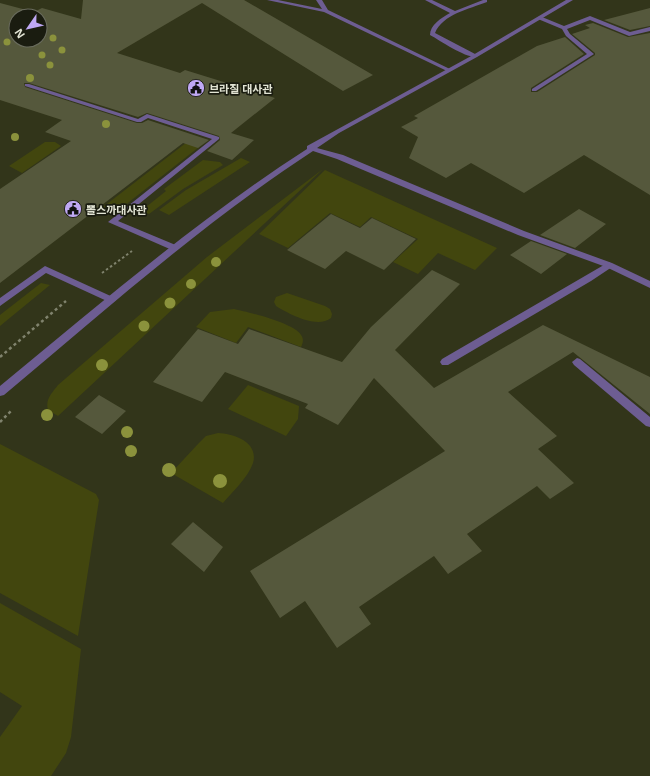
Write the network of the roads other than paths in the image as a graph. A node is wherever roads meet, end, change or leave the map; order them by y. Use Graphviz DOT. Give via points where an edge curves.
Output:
graph roads {
  1 [pos="270,0"];
  2 [pos="319,0"];
  3 [pos="428,0"];
  4 [pos="570,0"];
  5 [pos="485,1"];
  6 [pos="326,11"];
  7 [pos="455,13"];
  8 [pos="540,18"];
  9 [pos="564,28"];
  10 [pos="650,29"];
  11 [pos="475,56"];
  12 [pos="449,70"];
  13 [pos="27,85"];
  14 [pos="534,90"];
  15 [pos="310,148"];
  16 [pos="175,248"];
  17 [pos="609,265"];
  18 [pos="650,285"];
  19 [pos="112,300"];
  20 [pos="0,303"];
  21 [pos="445,362"];
  22 [pos="576,362"];
  23 [pos="0,392"];
  24 [pos="650,423"];
  1 -- 6 [label="street"];
  2 -- 6 [label="street"];
  3 -- 7 [label="street"];
  4 -- 8 [label="street"];
  5 -- 7 [label="street"];
  6 -- 12 [label="street"];
  7 -- 11 [label="street" via="433,28 432,34"];
  8 -- 9 [label="street"];
  8 -- 11 [label="street"];
  9 -- 10 [label="street" via="590,18 629,34"];
  9 -- 14 [label="street" via="568,35 590,54"];
  11 -- 12 [label="street"];
  12 -- 15 [label="street"];
  13 -- 16 [label="street" via="139,121 147,116 218,138 112,222"];
  15 -- 16 [label="street"];
  15 -- 17 [label="street" via="340,157 521,233"];
  16 -- 19 [label="street"];
  17 -- 18 [label="street"];
  17 -- 21 [label="street"];
  19 -- 20 [label="street" via="46,269"];
  19 -- 23 [label="street"];
  22 -- 24 [label="street"];
}
